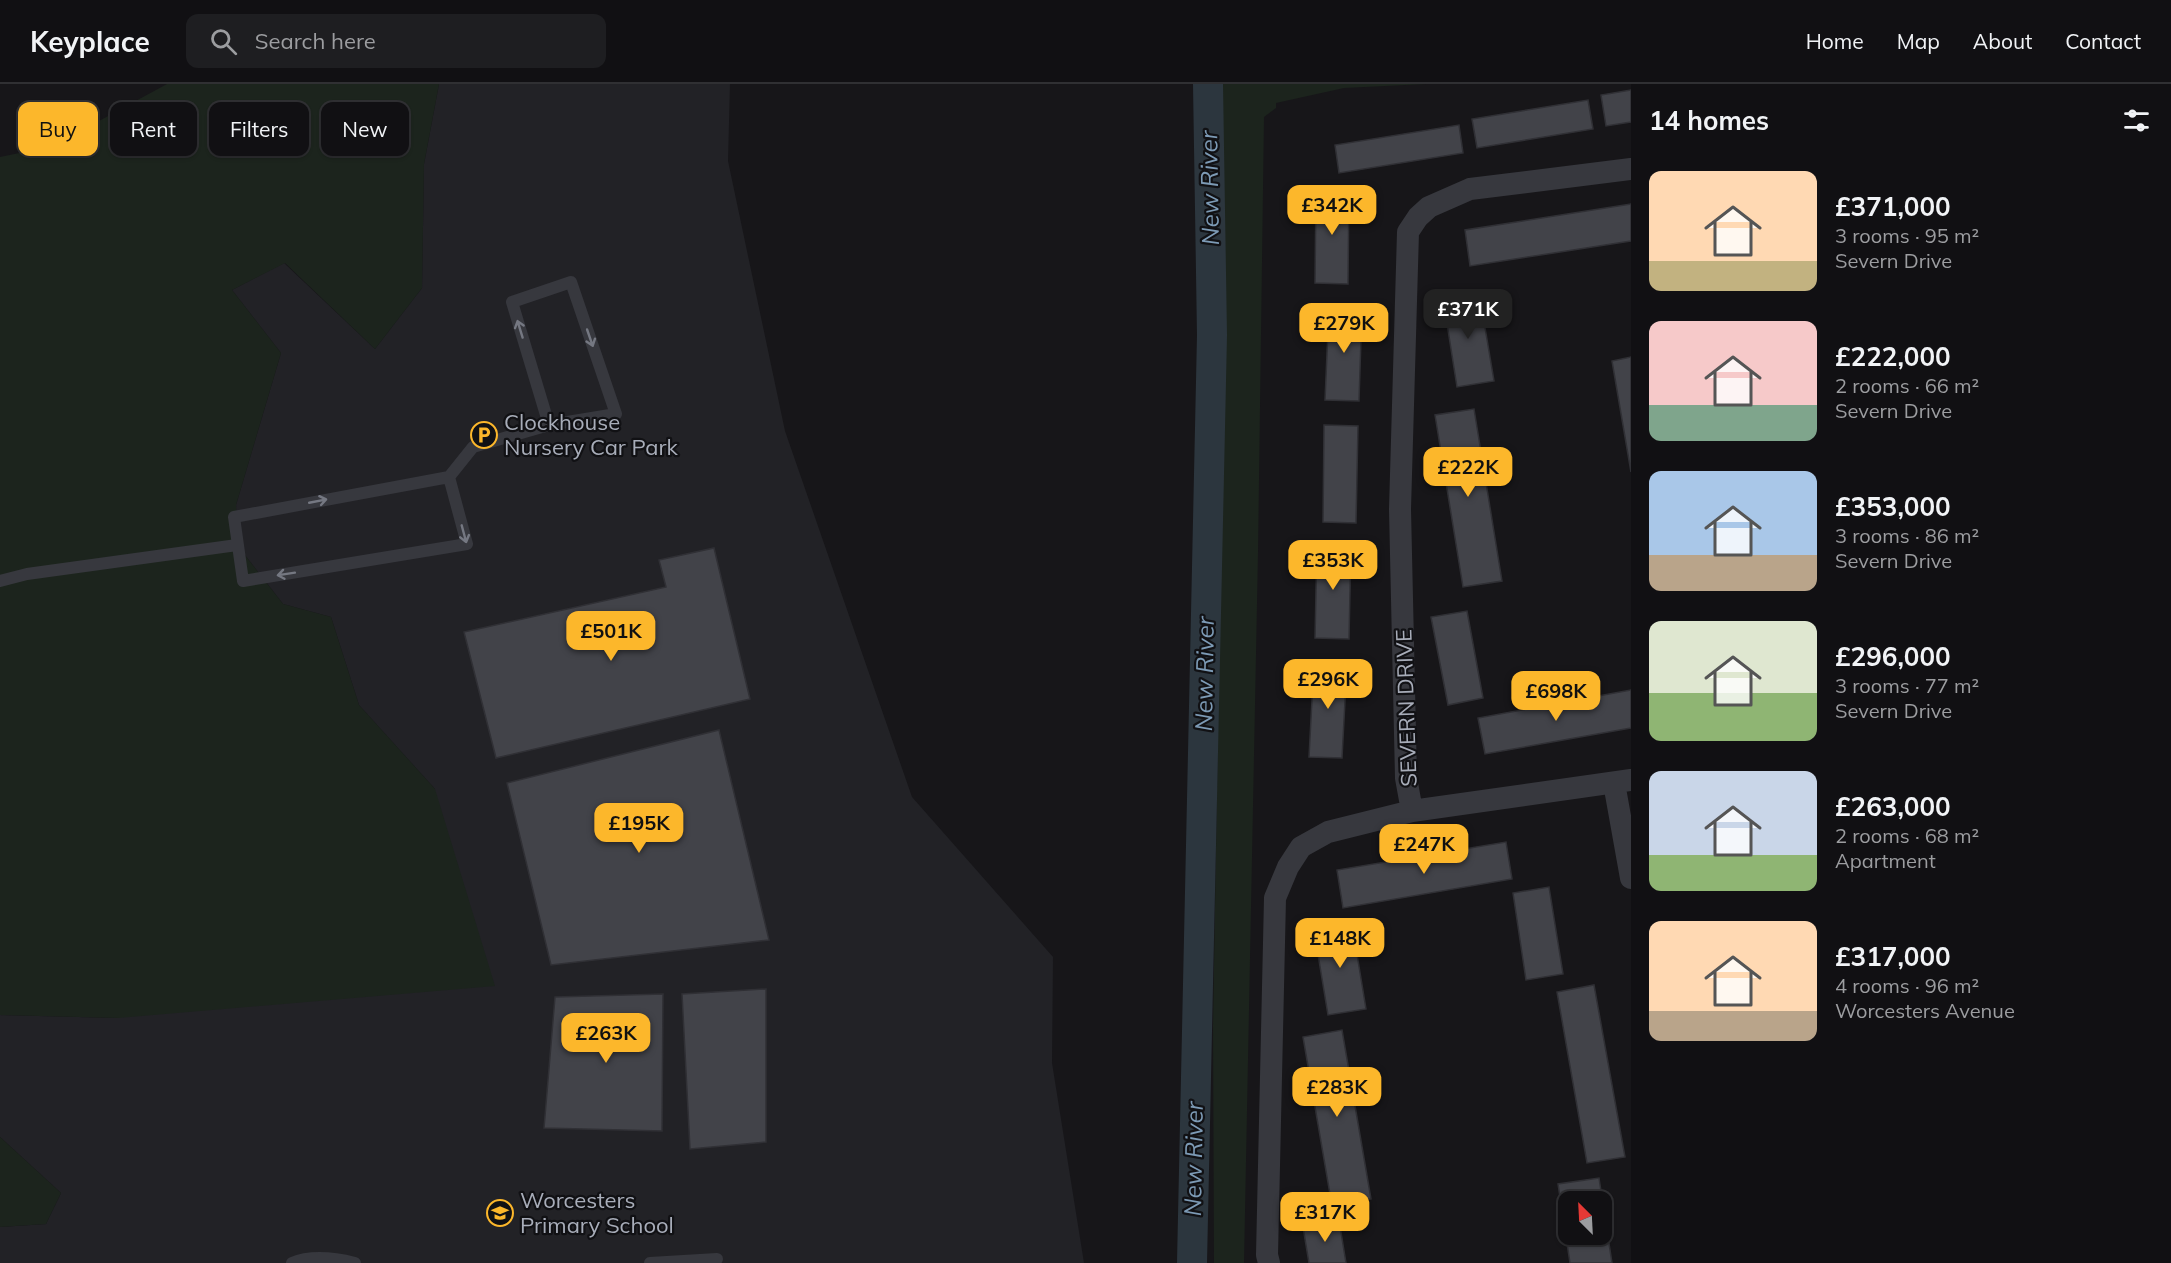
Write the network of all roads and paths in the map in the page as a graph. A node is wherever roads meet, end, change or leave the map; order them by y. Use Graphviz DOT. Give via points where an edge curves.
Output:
graph roads {
  1 [pos="1631,169"];
  2 [pos="549,425"];
  3 [pos="449,477"];
  4 [pos="237,545"];
  5 [pos="0,581"];
  6 [pos="1623,781"];
  7 [pos="1412,811"];
  8 [pos="1631,878"];
  9 [pos="717,1259"];
  10 [pos="292,1263"];
  11 [pos="355,1263"];
  12 [pos="650,1263"];
  13 [pos="1269,1263"];
  1 -- 7 [label="street, SEVERN DRIVE" via="1470,189 1429,207 1408,232 1400,509 1406,777"];
  2 -- 2 [label="lane, one-way" via="512,302 571,282 616,414"];
  2 -- 3 [label="lane" via="473,447"];
  4 -- 3 [label="lane, one-way" via="234,517"];
  3 -- 4 [label="lane, one-way" via="467,544 243,581"];
  4 -- 5 [label="lane"];
  6 -- 7 [label="street"];
  6 -- 8 [label="street"];
  7 -- 13 [label="street" via="1328,832 1301,847 1275,898"];
  9 -- 12 [label="lane"];
  10 -- 11 [label="lane" via="303,1258"];
}
